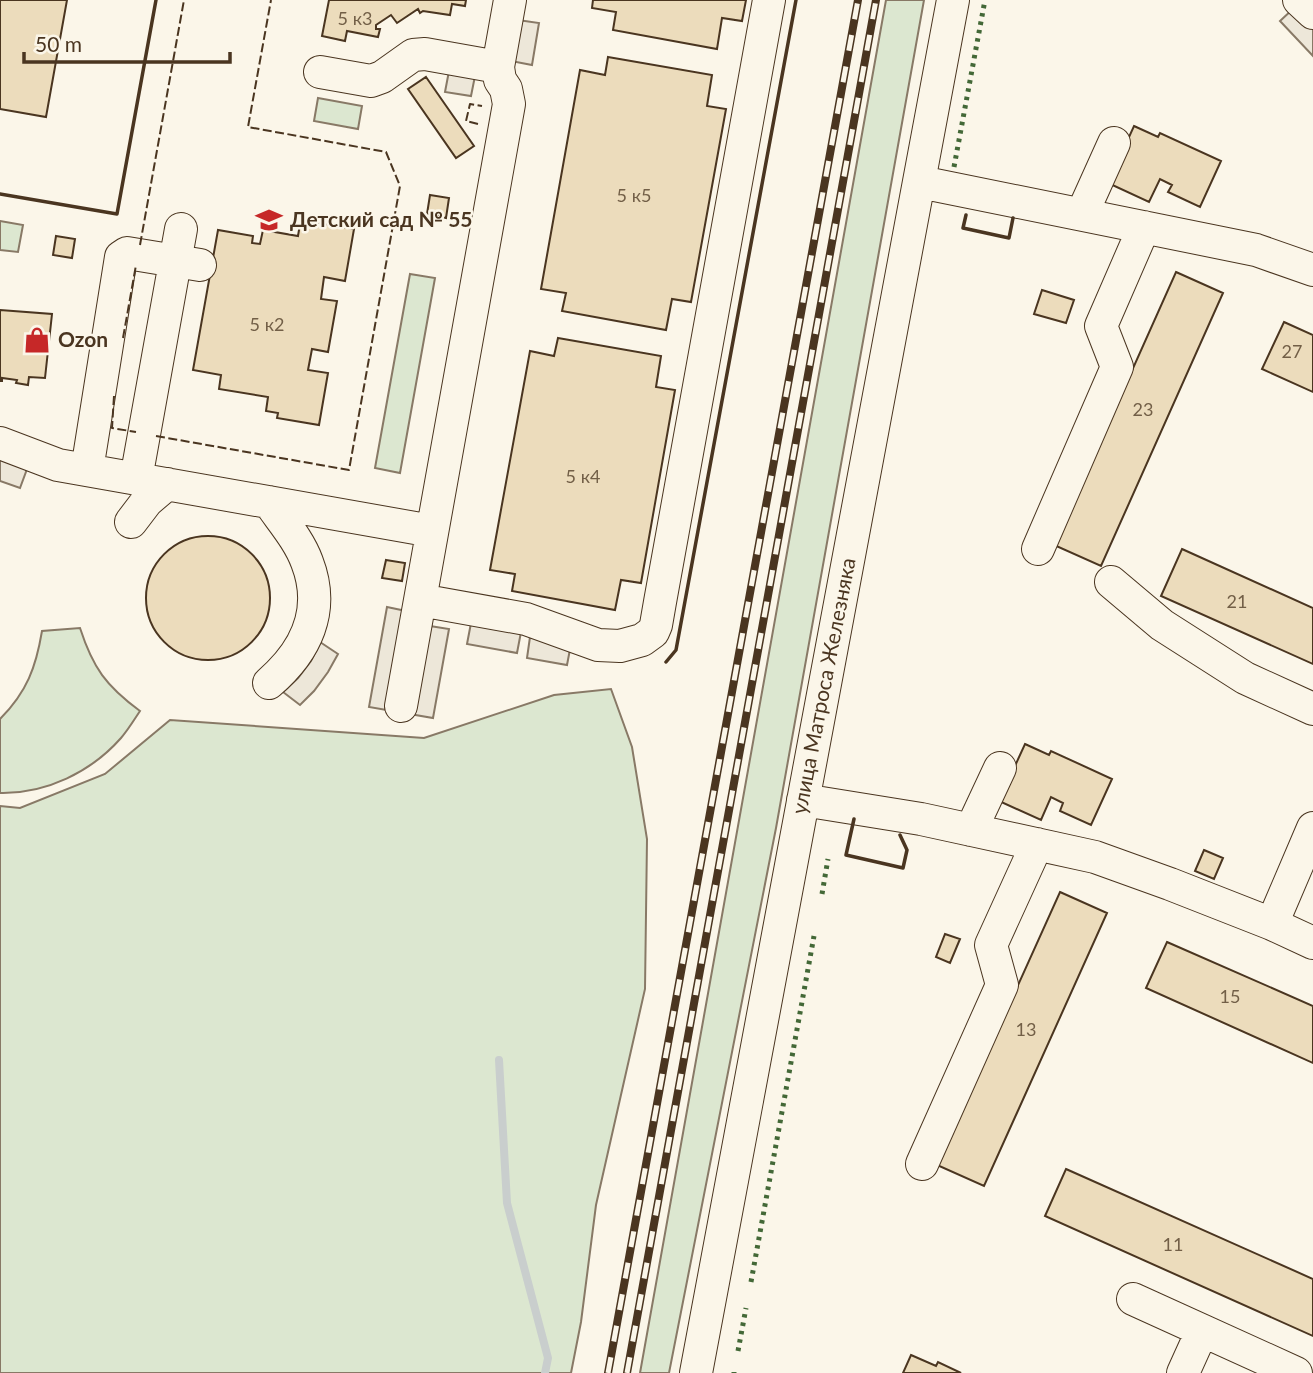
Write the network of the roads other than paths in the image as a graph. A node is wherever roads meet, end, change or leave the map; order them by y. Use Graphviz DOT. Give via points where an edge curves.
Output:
graph roads {
  1 [pos="510,0"];
  2 [pos="769,0"];
  3 [pos="953,0"];
  4 [pos="1299,0"];
  5 [pos="1313,13"];
  6 [pos="498,67"];
  7 [pos="320,72"];
  8 [pos="1114,143"];
  9 [pos="920,182"];
  10 [pos="1082,214"];
  11 [pos="1144,227"];
  12 [pos="181,229"];
  13 [pos="188,263"];
  14 [pos="1312,267"];
  15 [pos="0,443"];
  16 [pos="87,470"];
  17 [pos="151,481"];
  18 [pos="269,502"];
  19 [pos="131,522"];
  20 [pos="432,531"];
  21 [pos="1038,550"];
  22 [pos="1111,582"];
  23 [pos="420,600"];
  24 [pos="269,683"];
  25 [pos="401,706"];
  26 [pos="1313,709"];
  27 [pos="1000,768"];
  28 [pos="803,800"];
  29 [pos="1313,828"];
  30 [pos="971,830"];
  31 [pos="1037,844"];
  32 [pos="1272,924"];
  33 [pos="1313,943"];
  34 [pos="922,1164"];
  35 [pos="1133,1299"];
  36 [pos="1202,1331"];
  37 [pos="696,1373"];
  38 [pos="1183,1373"];
  39 [pos="1296,1373"];
  1 -- 6 [label="street"];
  2 -- 23 [label="street" via="653,632 620,646 598,645 526,619"];
  3 -- 9 [label="street, улица Матроса Железняка"];
  4 -- 5 [label="street"];
  6 -- 7 [label="street" via="425,54 413,55 371,81"];
  6 -- 20 [label="street" via="509,104"];
  8 -- 10 [label="street"];
  9 -- 10 [label="street"];
  9 -- 28 [label="street, улица Матроса Железняка"];
  10 -- 11 [label="street"];
  11 -- 14 [label="street"];
  11 -- 21 [label="street" via="1101,326 1118,367"];
  12 -- 13 [label="street"];
  13 -- 16 [label="street" via="127,253 121,257"];
  13 -- 17 [label="street"];
  15 -- 16 [label="street" via="58,465"];
  16 -- 17 [label="street"];
  17 -- 18 [label="street"];
  17 -- 19 [label="street" via="147,501"];
  18 -- 20 [label="street"];
  18 -- 24 [label="street" via="307,561 314,606 300,650"];
  20 -- 23 [label="street"];
  22 -- 26 [label="street" via="1162,625 1245,678"];
  23 -- 25 [label="street"];
  27 -- 30 [label="street"];
  28 -- 30 [label="street"];
  28 -- 37 [label="street, улица Матроса Железняка"];
  29 -- 32 [label="street"];
  30 -- 31 [label="street"];
  31 -- 32 [label="street" via="1095,857"];
  31 -- 34 [label="street" via="991,945 1002,985"];
  32 -- 33 [label="street"];
  35 -- 36 [label="street"];
  36 -- 38 [label="street"];
  36 -- 39 [label="street"];
}
